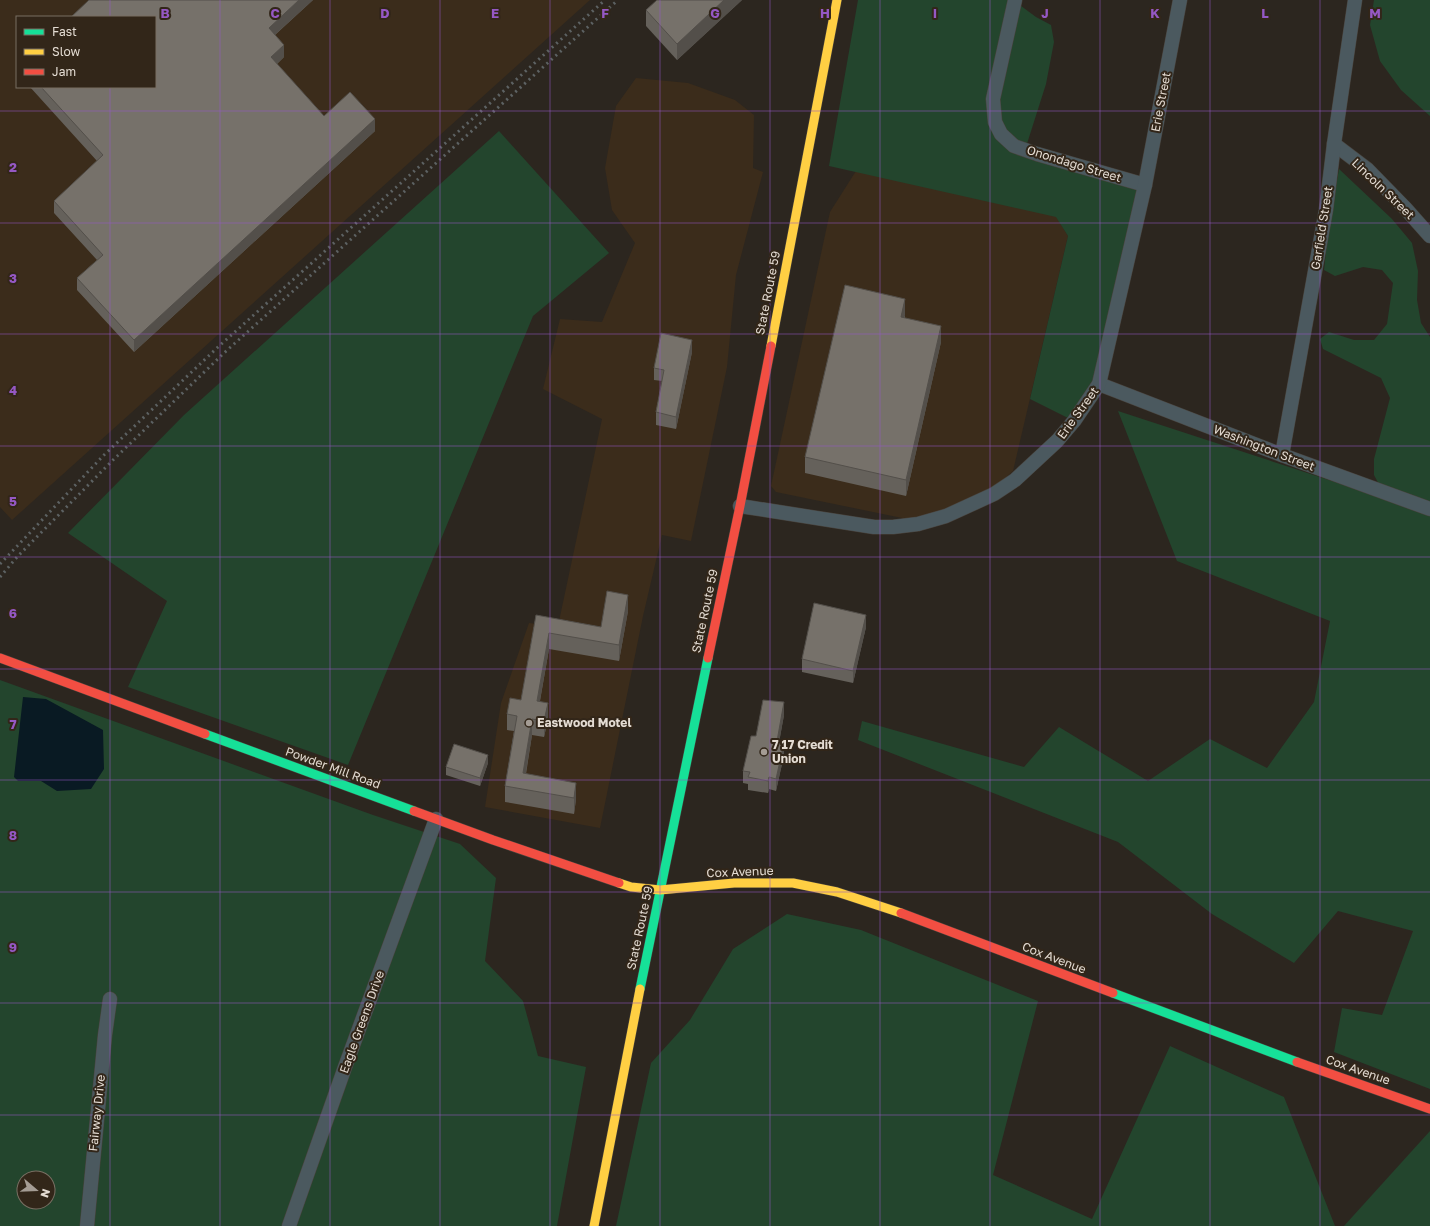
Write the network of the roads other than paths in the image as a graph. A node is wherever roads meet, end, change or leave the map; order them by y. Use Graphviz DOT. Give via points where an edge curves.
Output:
graph roads {
  1 [pos="837,0"];
  2 [pos="1015,0"];
  3 [pos="1180,0"];
  4 [pos="1355,0"];
  5 [pos="1334,144"];
  6 [pos="1145,185"];
  7 [pos="1430,236"];
  8 [pos="1099,384"];
  9 [pos="1282,455"];
  10 [pos="740,506"];
  11 [pos="1430,509"];
  12 [pos="0,658"];
  13 [pos="436,819"];
  14 [pos="660,890"];
  15 [pos="110,999"];
  16 [pos="1430,1109"];
  17 [pos="87,1226"];
  18 [pos="289,1226"];
  19 [pos="594,1226"];
  1 -- 10 [label="street, State Route 59"];
  2 -- 6 [label="street, Onondago Street" via="993,99 995,122 1001,134 1014,146"];
  3 -- 6 [label="street, Erie Street"];
  4 -- 5 [label="street, Garfield Street"];
  5 -- 7 [label="street, Lincoln Street" via="1367,169"];
  5 -- 9 [label="street, Garfield Street" via="1326,210"];
  6 -- 8 [label="street, Erie Street"];
  8 -- 9 [label="street, Washington Street"];
  8 -- 10 [label="street, Erie Street" via="1057,441 1015,480 994,494 946,516 918,524 874,527"];
  9 -- 11 [label="street, Washington Street"];
  10 -- 14 [label="street, State Route 59"];
  12 -- 13 [label="street, Powder Mill Road"];
  13 -- 14 [label="street, Powder Mill Road" via="630,887"];
  13 -- 18 [label="street, Eagle Greens Drive"];
  14 -- 16 [label="street, Cox Avenue" via="734,883 793,883 837,892 884,907"];
  14 -- 19 [label="street, State Route 59"];
  15 -- 17 [label="street, Fairway Drive"];
}
